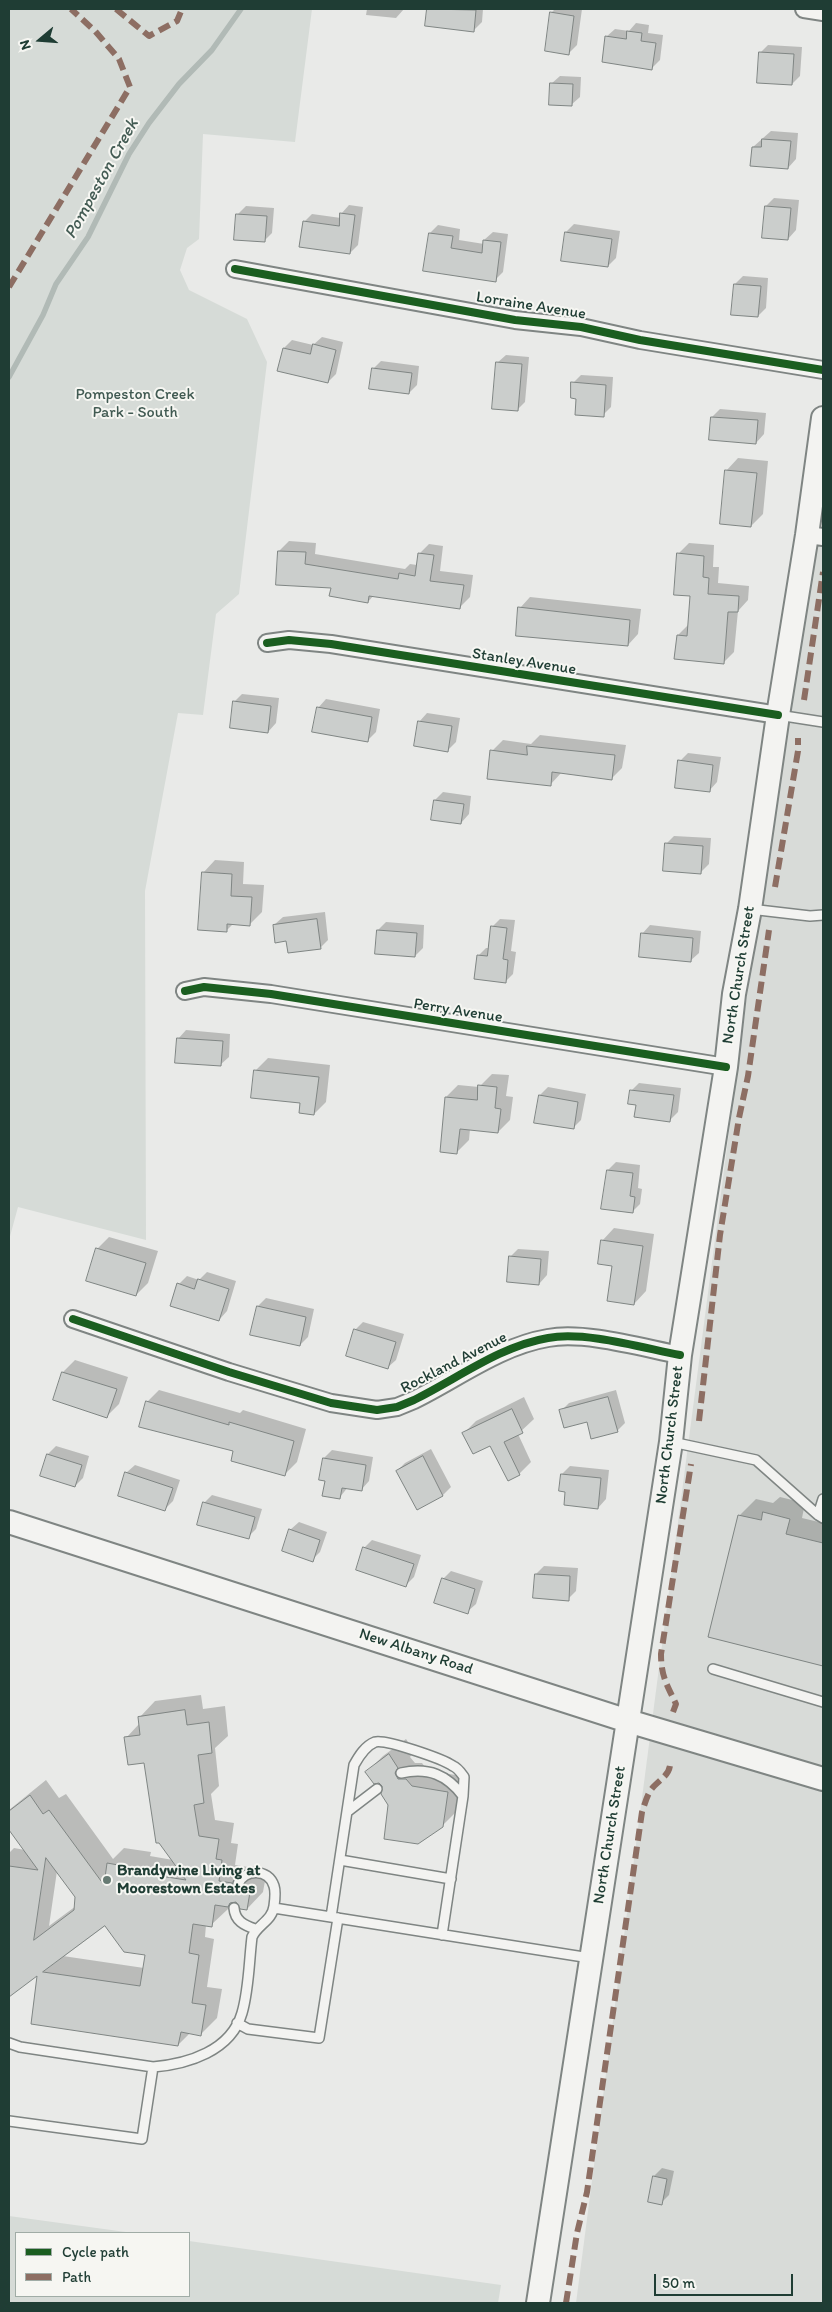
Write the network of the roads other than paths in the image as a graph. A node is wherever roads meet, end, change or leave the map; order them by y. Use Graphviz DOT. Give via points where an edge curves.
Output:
graph roads {
  1 [pos="804,9"];
  2 [pos="823,12"];
  3 [pos="234,269"];
  4 [pos="823,370"];
  5 [pos="823,418"];
  6 [pos="815,536"];
  7 [pos="267,643"];
  8 [pos="778,714"];
  9 [pos="823,722"];
  10 [pos="750,910"];
  11 [pos="823,915"];
  12 [pos="186,991"];
  13 [pos="726,1067"];
  14 [pos="73,1319"];
  15 [pos="680,1355"];
  16 [pos="672,1442"];
  17 [pos="823,1499"];
  18 [pos="821,1516"];
  19 [pos="9,1522"];
  20 [pos="713,1670"];
  21 [pos="823,1702"];
  22 [pos="628,1721"];
  23 [pos="402,1772"];
  24 [pos="823,1779"];
  25 [pos="377,1789"];
  26 [pos="464,1796"];
  27 [pos="347,1812"];
  28 [pos="340,1860"];
  29 [pos="451,1879"];
  30 [pos="238,1884"];
  31 [pos="234,1908"];
  32 [pos="274,1908"];
  33 [pos="334,1918"];
  34 [pos="256,1929"];
  35 [pos="442,1935"];
  36 [pos="590,1958"];
  37 [pos="237,2023"];
  38 [pos="9,2043"];
  39 [pos="153,2067"];
  40 [pos="9,2121"];
  41 [pos="538,2303"];
  1 -- 2 [label="street"];
  3 -- 4 [label="street, Lorraine Avenue" via="515,320 580,327"];
  5 -- 6 [label="main road, North Church Street"];
  6 -- 8 [label="main road, North Church Street"];
  7 -- 8 [label="street, Stanley Avenue" via="289,640 332,644"];
  8 -- 9 [label="lane"];
  8 -- 10 [label="main road, North Church Street"];
  10 -- 11 [label="lane"];
  10 -- 13 [label="main road, North Church Street" via="734,994"];
  12 -- 13 [label="street, Perry Avenue" via="204,987 271,994"];
  13 -- 15 [label="main road, North Church Street"];
  14 -- 15 [label="street, Rockland Avenue" via="331,1403 377,1410 414,1400 512,1349 549,1337 592,1339"];
  15 -- 16 [label="main road, North Church Street"];
  16 -- 18 [label="lane" via="756,1460"];
  16 -- 22 [label="main road, North Church Street"];
  17 -- 18 [label="lane"];
  19 -- 22 [label="main road, New Albany Road"];
  20 -- 21 [label="lane"];
  22 -- 24 [label="main road, New Albany Road"];
  22 -- 36 [label="main road, North Church Street"];
  23 -- 26 [label="lane" via="428,1771 452,1781"];
  25 -- 27 [label="lane"];
  26 -- 27 [label="lane" via="464,1777 455,1766 386,1742 375,1742 364,1750 354,1765"];
  26 -- 29 [label="lane"];
  27 -- 28 [label="lane"];
  28 -- 29 [label="lane"];
  28 -- 33 [label="lane"];
  29 -- 35 [label="lane"];
  30 -- 32 [label="lane" via="247,1873 257,1872 266,1876 274,1884"];
  31 -- 34 [label="lane" via="236,1918"];
  32 -- 33 [label="lane"];
  32 -- 34 [label="lane" via="271,1916"];
  33 -- 35 [label="lane"];
  33 -- 37 [label="lane" via="319,2038 248,2029"];
  34 -- 37 [label="lane" via="252,1937 242,2013"];
  35 -- 36 [label="lane"];
  36 -- 41 [label="main road, North Church Street"];
  37 -- 39 [label="lane" via="225,2039 206,2054 170,2066"];
  38 -- 39 [label="lane"];
  39 -- 40 [label="lane" via="142,2139"];
}
